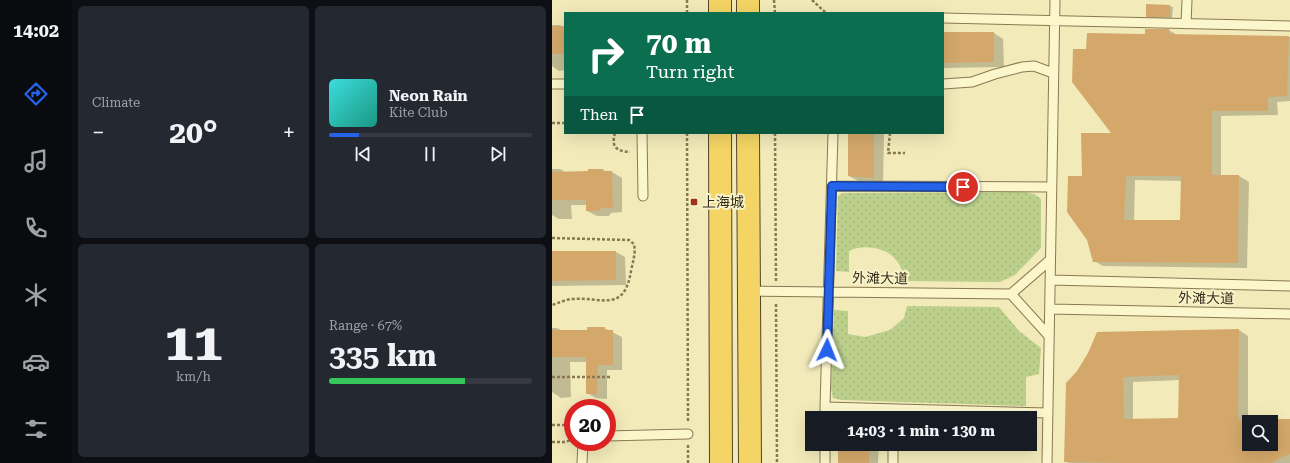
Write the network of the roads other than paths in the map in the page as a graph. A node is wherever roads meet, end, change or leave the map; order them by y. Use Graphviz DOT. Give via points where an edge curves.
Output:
graph roads {
  1 [pos="720,0"];
  2 [pos="748,0"];
  3 [pos="1055,0"];
  4 [pos="1187,0"];
  5 [pos="720,12"];
  6 [pos="748,12"];
  7 [pos="944,18"];
  8 [pos="1054,21"];
  9 [pos="1186,24"];
  10 [pos="1290,26"];
  11 [pos="1054,73"];
  12 [pos="552,84"];
  13 [pos="564,84"];
  14 [pos="944,84"];
  15 [pos="642,134"];
  16 [pos="720,134"];
  17 [pos="748,134"];
  18 [pos="833,134"];
  19 [pos="832,186"];
  20 [pos="1052,187"];
  21 [pos="643,196"];
  22 [pos="1050,260"];
  23 [pos="1050,280"];
  24 [pos="1290,286"];
  25 [pos="749,291"];
  26 [pos="829,292"];
  27 [pos="1012,294"];
  28 [pos="1050,309"];
  29 [pos="1290,314"];
  30 [pos="1049,336"];
  31 [pos="825,407"];
  32 [pos="825,411"];
  33 [pos="870,411"];
  34 [pos="1037,413"];
  35 [pos="1048,413"];
  36 [pos="688,434"];
  37 [pos="616,436"];
  38 [pos="583,451"];
  39 [pos="825,451"];
  40 [pos="893,451"];
  41 [pos="582,463"];
  42 [pos="721,463"];
  43 [pos="750,463"];
  44 [pos="825,463"];
  45 [pos="893,463"];
  46 [pos="1047,463"];
  1 -- 5 [label="highway"];
  2 -- 6 [label="highway"];
  3 -- 8 [label="lane"];
  4 -- 9 [label="lane"];
  7 -- 8 [label="lane"];
  8 -- 9 [label="lane"];
  8 -- 11 [label="lane"];
  9 -- 10 [label="lane"];
  11 -- 14 [label="lane" via="1034,66 1022,66 972,82"];
  11 -- 20 [label="lane"];
  12 -- 13 [label="lane"];
  15 -- 21 [label="lane"];
  16 -- 42 [label="highway"];
  17 -- 25 [label="highway"];
  18 -- 19 [label="lane"];
  19 -- 20 [label="lane"];
  19 -- 26 [label="lane"];
  20 -- 22 [label="lane"];
  22 -- 23 [label="lane"];
  22 -- 27 [label="lane"];
  23 -- 24 [label="lane, 外滩大道"];
  23 -- 28 [label="lane"];
  25 -- 26 [label="lane, 外滩大道"];
  25 -- 43 [label="highway"];
  26 -- 27 [label="lane, 外滩大道"];
  26 -- 31 [label="lane"];
  27 -- 30 [label="lane"];
  28 -- 29 [label="lane, 外滩大道"];
  28 -- 30 [label="lane"];
  30 -- 35 [label="lane"];
  31 -- 32 [label="lane"];
  31 -- 33 [label="lane"];
  34 -- 35 [label="lane"];
  35 -- 46 [label="lane"];
  36 -- 37 [label="lane"];
  38 -- 41 [label="lane"];
  39 -- 44 [label="lane"];
  40 -- 45 [label="lane"];
}
